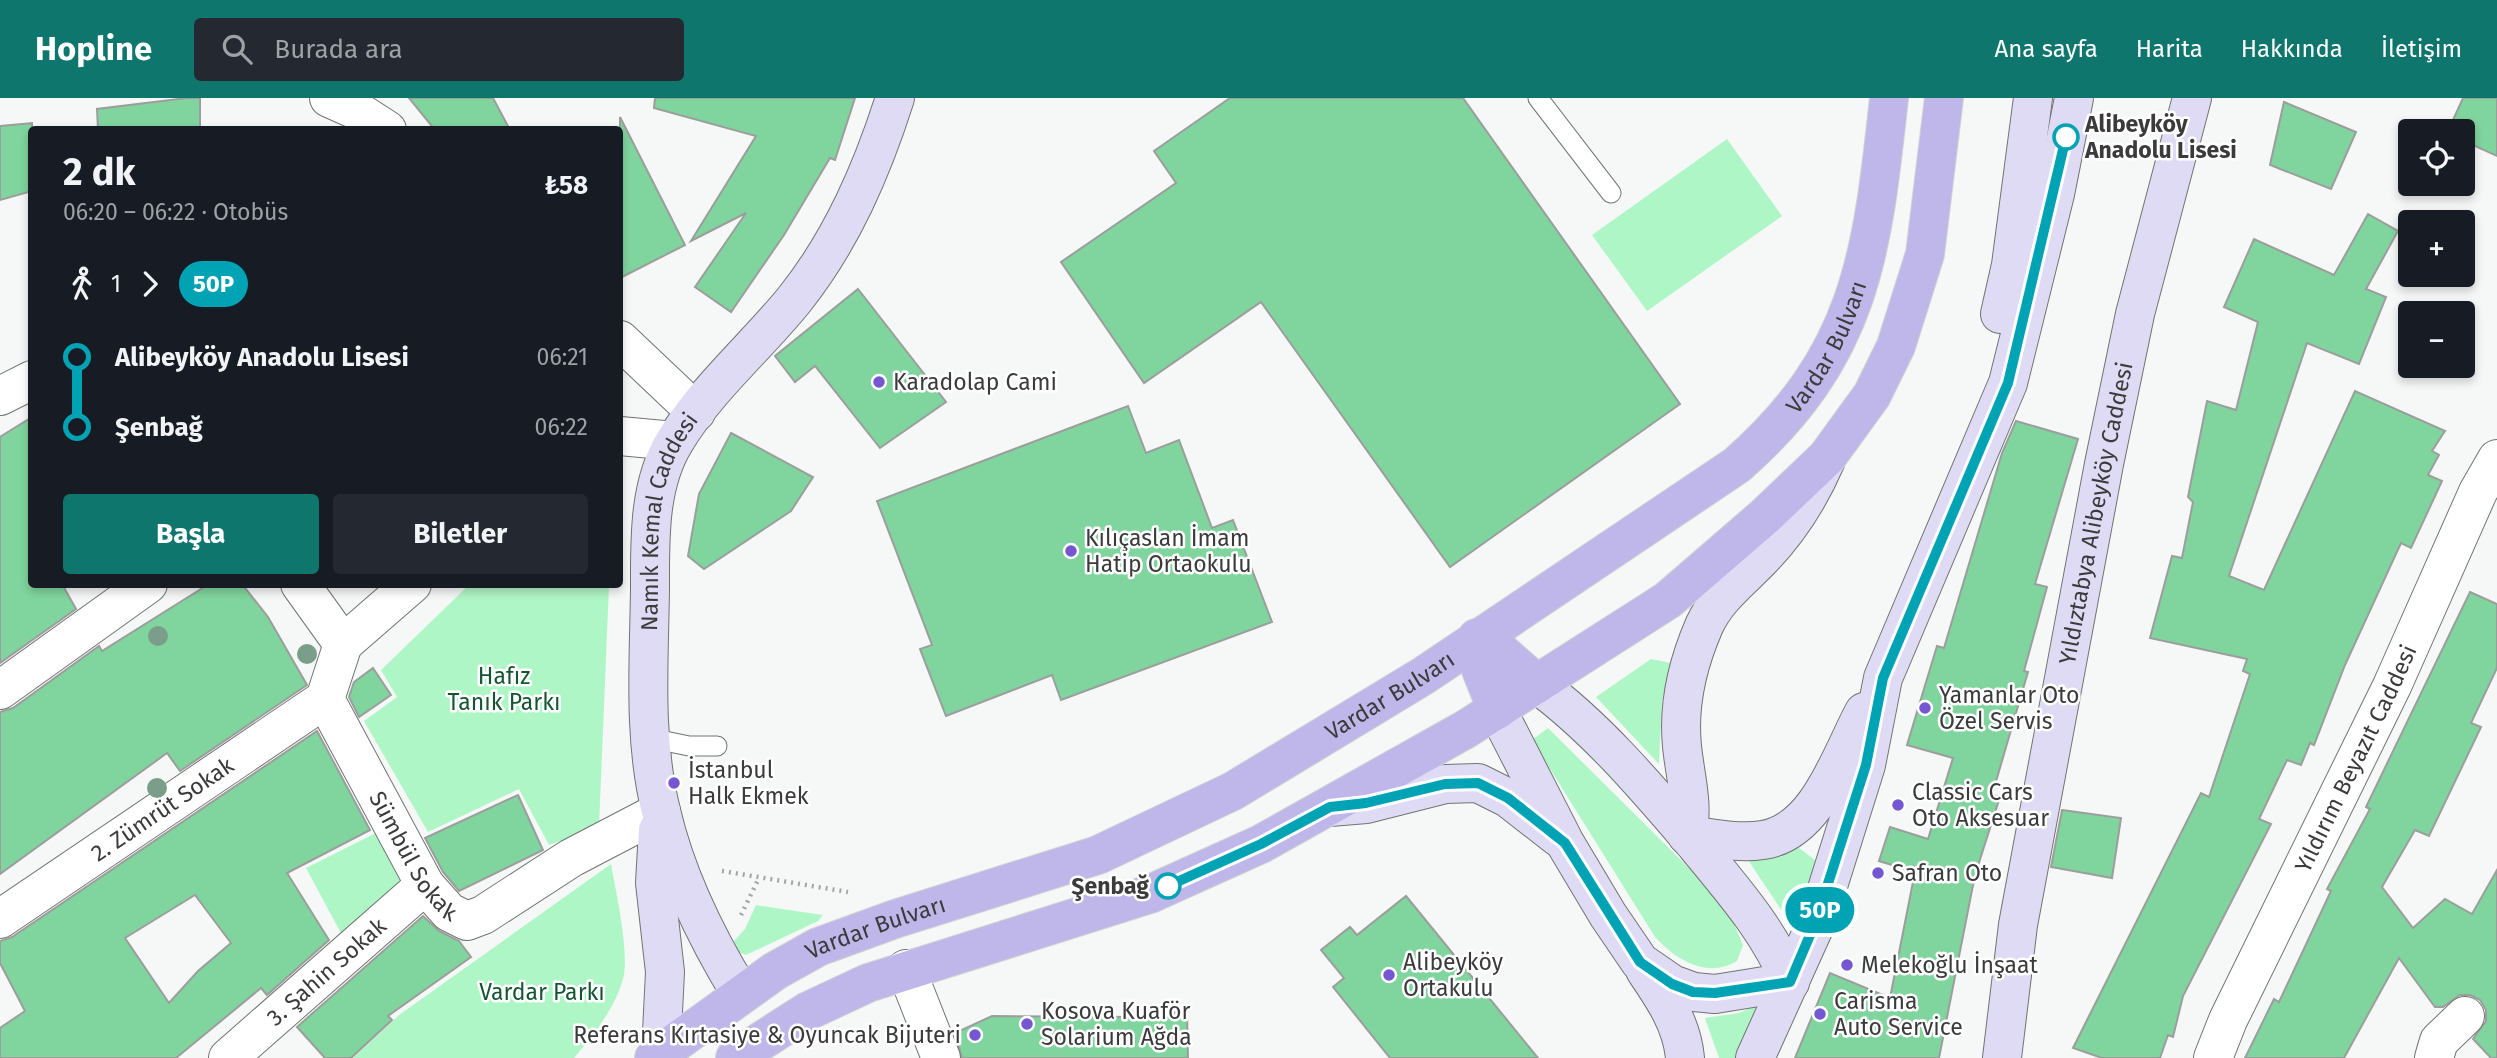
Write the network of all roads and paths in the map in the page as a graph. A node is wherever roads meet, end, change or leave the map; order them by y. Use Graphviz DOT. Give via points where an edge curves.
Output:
graph roads {
  1 [pos="329,98"];
  2 [pos="895,98"];
  3 [pos="1538,98"];
  4 [pos="1889,98"];
  5 [pos="1944,98"];
  6 [pos="2033,98"];
  7 [pos="2074,98"];
  8 [pos="2192,98"];
  9 [pos="381,126"];
  10 [pos="1611,193"];
  11 [pos="623,344"];
  12 [pos="28,382"];
  13 [pos="0,396"];
  14 [pos="685,426"];
  15 [pos="623,436"];
  16 [pos="1827,457"];
  17 [pos="2497,459"];
  18 [pos="1972,464"];
  19 [pos="142,588"];
  20 [pos="303,588"];
  21 [pos="407,588"];
  22 [pos="1477,638"];
  23 [pos="343,644"];
  24 [pos="1883,678"];
  25 [pos="1537,684"];
  26 [pos="0,690"];
  27 [pos="325,699"];
  28 [pos="1497,710"];
  29 [pos="650,738"];
  30 [pos="717,747"];
  31 [pos="1330,807"];
  32 [pos="660,811"];
  33 [pos="1687,835"];
  34 [pos="1565,843"];
  35 [pos="676,862"];
  36 [pos="425,886"];
  37 [pos="858,893"];
  38 [pos="0,919"];
  39 [pos="1640,962"];
  40 [pos="906,969"];
  41 [pos="1790,982"];
  42 [pos="741,993"];
  43 [pos="2465,1017"];
  44 [pos="750,1047"];
  45 [pos="657,1055"];
  46 [pos="228,1058"];
  47 [pos="941,1058"];
  48 [pos="1685,1058"];
  49 [pos="1755,1058"];
  50 [pos="2002,1058"];
  51 [pos="2213,1058"];
  52 [pos="2434,1058"];
  1 -- 9 [label="street"];
  2 -- 14 [label="main road, Namık Kemal Caddesi" via="876,157 824,258 795,299"];
  3 -- 10 [label="lane"];
  4 -- 22 [label="main road, Vardar Bulvarı" via="1874,226 1861,282 1833,349 1799,401 1772,434 1698,494"];
  5 -- 16 [label="main road, Vardar Bulvarı" via="1925,254 1913,298 1872,395"];
  6 -- 18 [label="main road" via="2011,265"];
  7 -- 18 [label="main road" via="2008,383"];
  8 -- 50 [label="main road, Yıldıztabya Alibeyköy Caddesi" via="2135,314 2104,464 2018,925"];
  11 -- 14 [label="street"];
  12 -- 13 [label="street"];
  14 -- 15 [label="street"];
  14 -- 29 [label="main road, Namık Kemal Caddesi" via="661,469 652,523"];
  16 -- 25 [label="main road, Vardar Bulvarı" via="1668,600"];
  16 -- 33 [label="main road" via="1800,511 1723,596 1704,625 1681,715 1692,811"];
  17 -- 51 [label="street, Yıldırım Beyazıt Caddesi"];
  18 -- 24 [label="main road"];
  19 -- 26 [label="street"];
  20 -- 23 [label="street"];
  21 -- 23 [label="street"];
  22 -- 25 [label="main road"];
  22 -- 28 [label="main road" via="1481,670"];
  22 -- 42 [label="main road, Vardar Bulvarı" via="1233,791 1098,855 818,947"];
  23 -- 27 [label="street"];
  24 -- 33 [label="main road" via="1819,800 1795,827 1766,840 1747,842"];
  24 -- 41 [label="main road" via="1866,765 1816,921"];
  25 -- 28 [label="main road, Vardar Bulvarı"];
  25 -- 33 [label="main road" via="1587,727"];
  27 -- 36 [label="street, Sümbül Sokak"];
  27 -- 38 [label="street, 2. Zümrüt Sokak"];
  28 -- 31 [label="main road, Vardar Bulvarı"];
  28 -- 34 [label="main road"];
  29 -- 30 [label="lane" via="689,747"];
  29 -- 32 [label="main road, Namık Kemal Caddesi"];
  31 -- 34 [label="main road" via="1445,784 1478,783 1508,798"];
  31 -- 40 [label="main road, Vardar Bulvarı" via="1150,894"];
  32 -- 35 [label="main road, Namık Kemal Caddesi"];
  32 -- 36 [label="street, Sümbül Sokak" via="571,858 467,922 449,912"];
  32 -- 45 [label="main road" via="654,857 666,972"];
  33 -- 41 [label="main road" via="1759,924"];
  34 -- 39 [label="main road"];
  35 -- 37 [label="path" via="758,880"];
  35 -- 42 [label="main road, Namık Kemal Caddesi" via="709,939"];
  36 -- 46 [label="street, 3. Şahin Sokak"];
  39 -- 41 [label="main road" via="1693,992"];
  39 -- 48 [label="main road" via="1669,1007"];
  40 -- 44 [label="main road, Vardar Bulvarı" via="808,1011"];
  40 -- 47 [label="street"];
  41 -- 49 [label="main road"];
  42 -- 44 [label="main road"];
  42 -- 45 [label="main road, Vardar Bulvarı"];
  43 -- 52 [label="street" via="2439,1041"];
}
